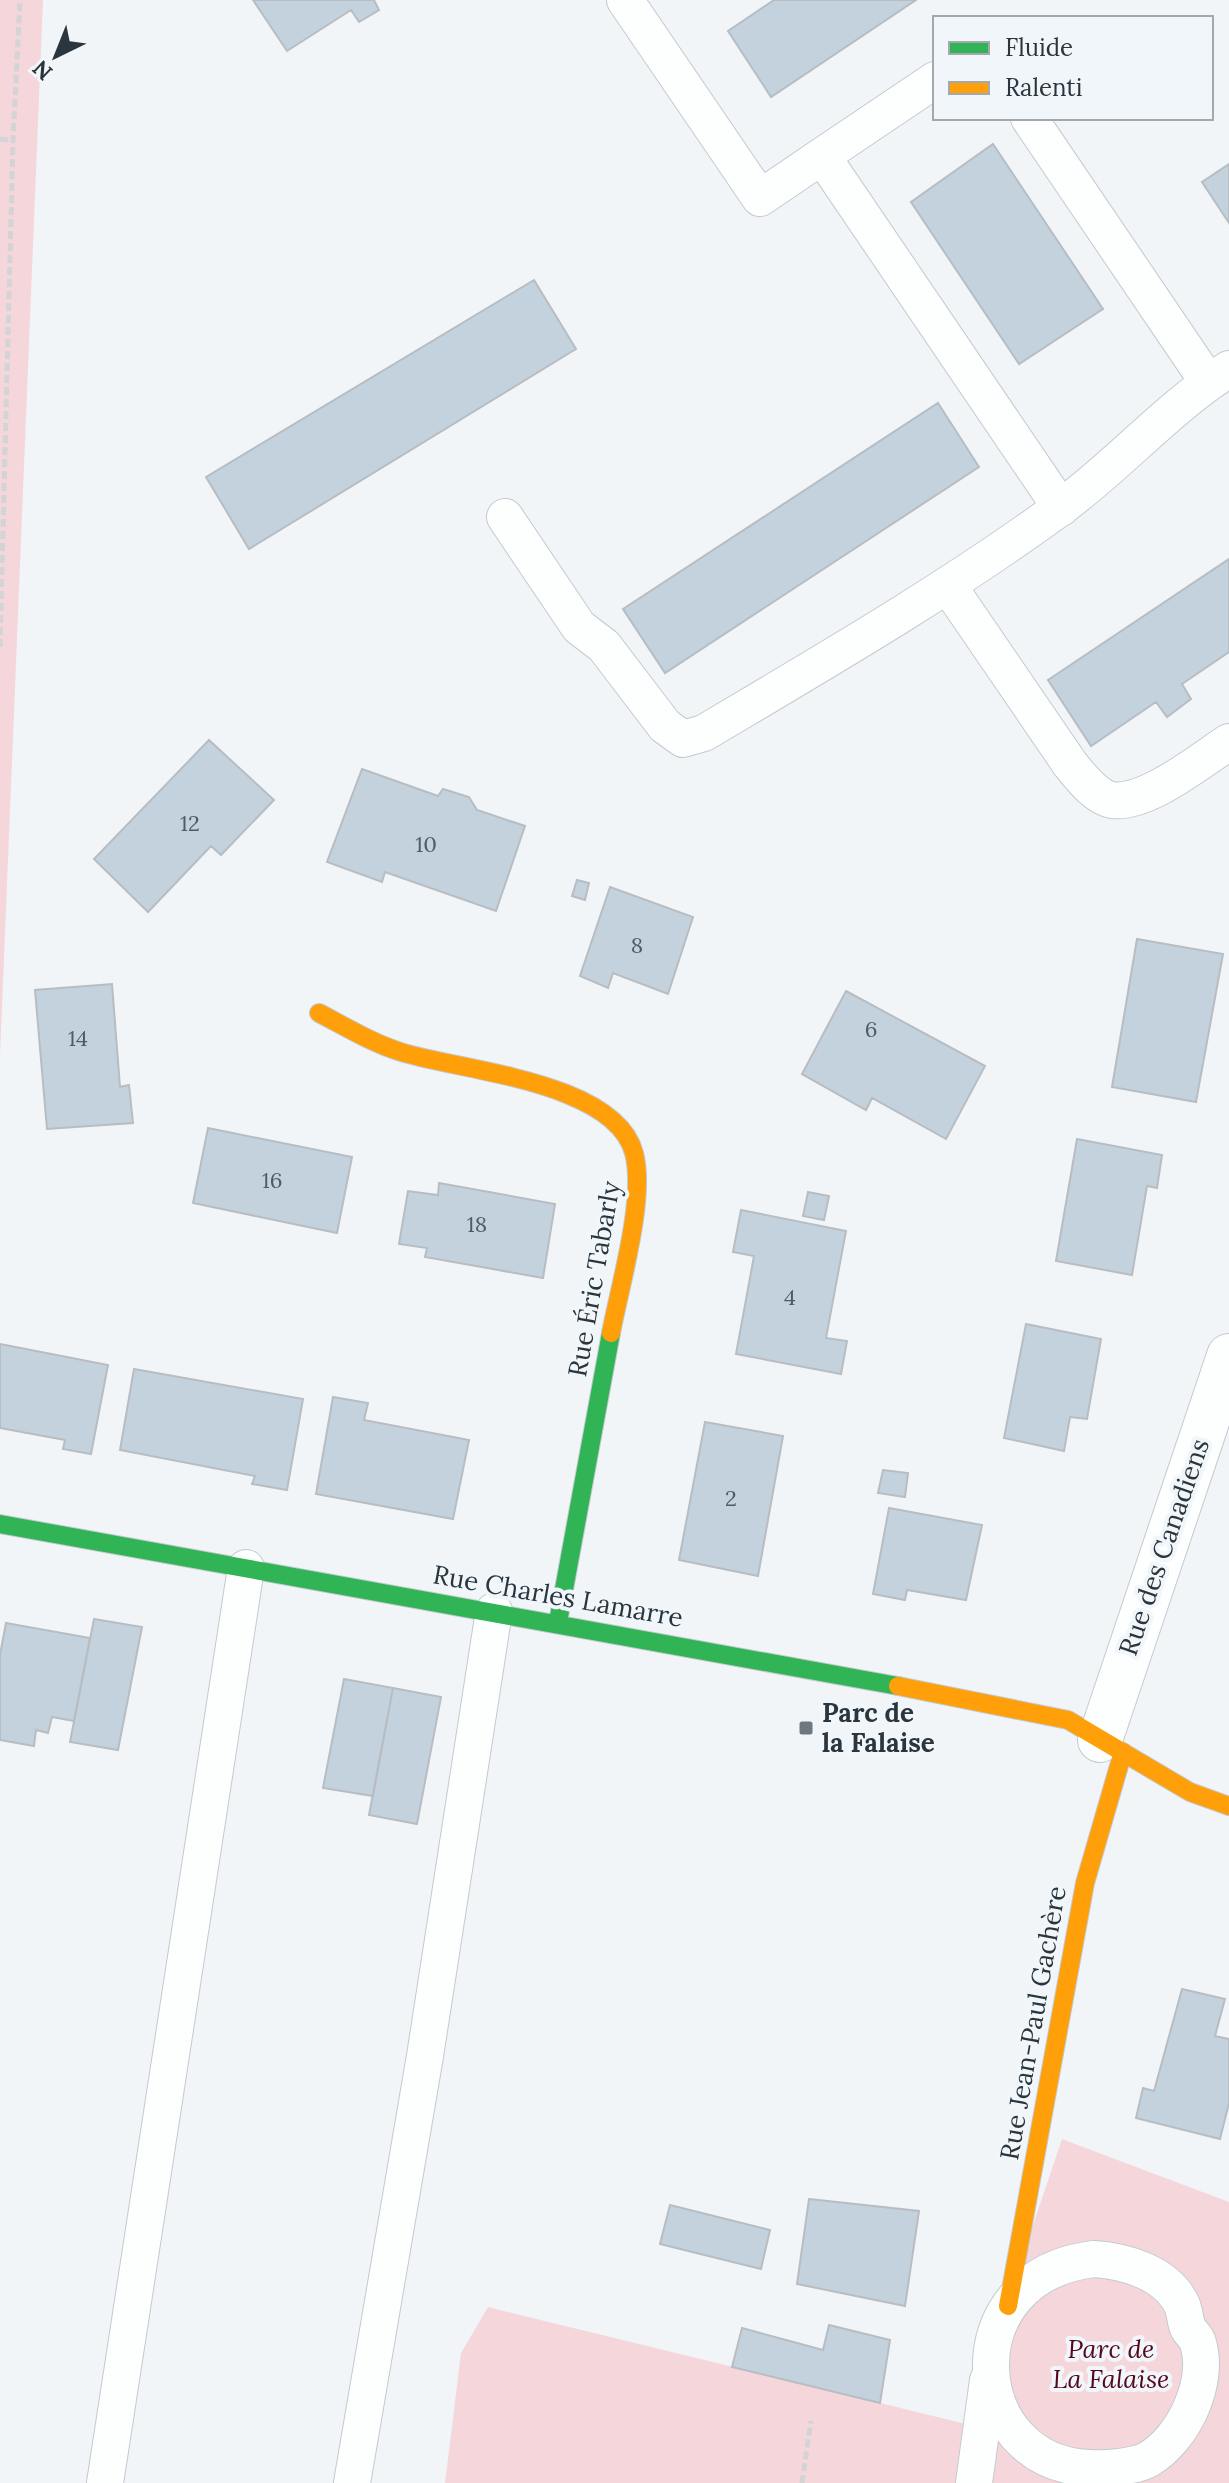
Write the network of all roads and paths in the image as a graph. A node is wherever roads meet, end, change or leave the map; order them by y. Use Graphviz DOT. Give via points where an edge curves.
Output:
graph roads {
  1 [pos="20,0"];
  2 [pos="625,0"];
  3 [pos="933,81"];
  4 [pos="1030,120"];
  5 [pos="0,139"];
  6 [pos="13,141"];
  7 [pos="822,156"];
  8 [pos="1218,376"];
  9 [pos="3,474"];
  10 [pos="1061,508"];
  11 [pos="505,517"];
  12 [pos="949,587"];
  13 [pos="0,647"];
  14 [pos="1229,742"];
  15 [pos="319,1013"];
  16 [pos="1229,1356"];
  17 [pos="0,1524"];
  18 [pos="246,1568"];
  19 [pos="494,1611"];
  20 [pos="558,1622"];
  21 [pos="1112,1746"];
  22 [pos="1229,1806"];
  23 [pos="1008,2306"];
  24 [pos="990,2362"];
  25 [pos="811,2421"];
  26 [pos="105,2483"];
  27 [pos="352,2483"];
  28 [pos="802,2483"];
  29 [pos="974,2483"];
  1 -- 6 [label="path"];
  2 -- 7 [label="lane" via="760,198"];
  3 -- 7 [label="lane"];
  4 -- 8 [label="lane"];
  5 -- 6 [label="path"];
  6 -- 9 [label="path"];
  7 -- 10 [label="lane"];
  8 -- 10 [label="lane"];
  9 -- 13 [label="path"];
  10 -- 12 [label="lane"];
  11 -- 12 [label="lane" via="579,627 604,646 665,726 683,739 704,733"];
  12 -- 14 [label="lane" via="1070,764 1088,786 1110,800 1153,790"];
  15 -- 20 [label="street, Rue Éric Tabarly" via="402,1052 580,1098 621,1127 633,1145 640,1165 638,1185"];
  16 -- 21 [label="street, Rue des Canadiens"];
  17 -- 18 [label="street, Rue Charles Lamarre"];
  18 -- 19 [label="street, Rue Charles Lamarre"];
  18 -- 26 [label="lane"];
  19 -- 20 [label="street, Rue Charles Lamarre"];
  19 -- 27 [label="lane"];
  20 -- 21 [label="street, Rue Charles Lamarre" via="1068,1720"];
  21 -- 22 [label="street, Rue Charles Lamarre" via="1190,1792"];
  21 -- 23 [label="street, Rue Jean-Paul Gachère"];
  23 -- 24 [label="lane" via="995,2333"];
  23 -- 24 [label="lane" via="1021,2289 1055,2266 1094,2259 1135,2266 1169,2288 1182,2304 1188,2329 1198,2340 1200,2389 1179,2428 1148,2459 1087,2468 1044,2456 1026,2443 999,2407"];
  24 -- 29 [label="lane"];
  25 -- 28 [label="path"];
}
